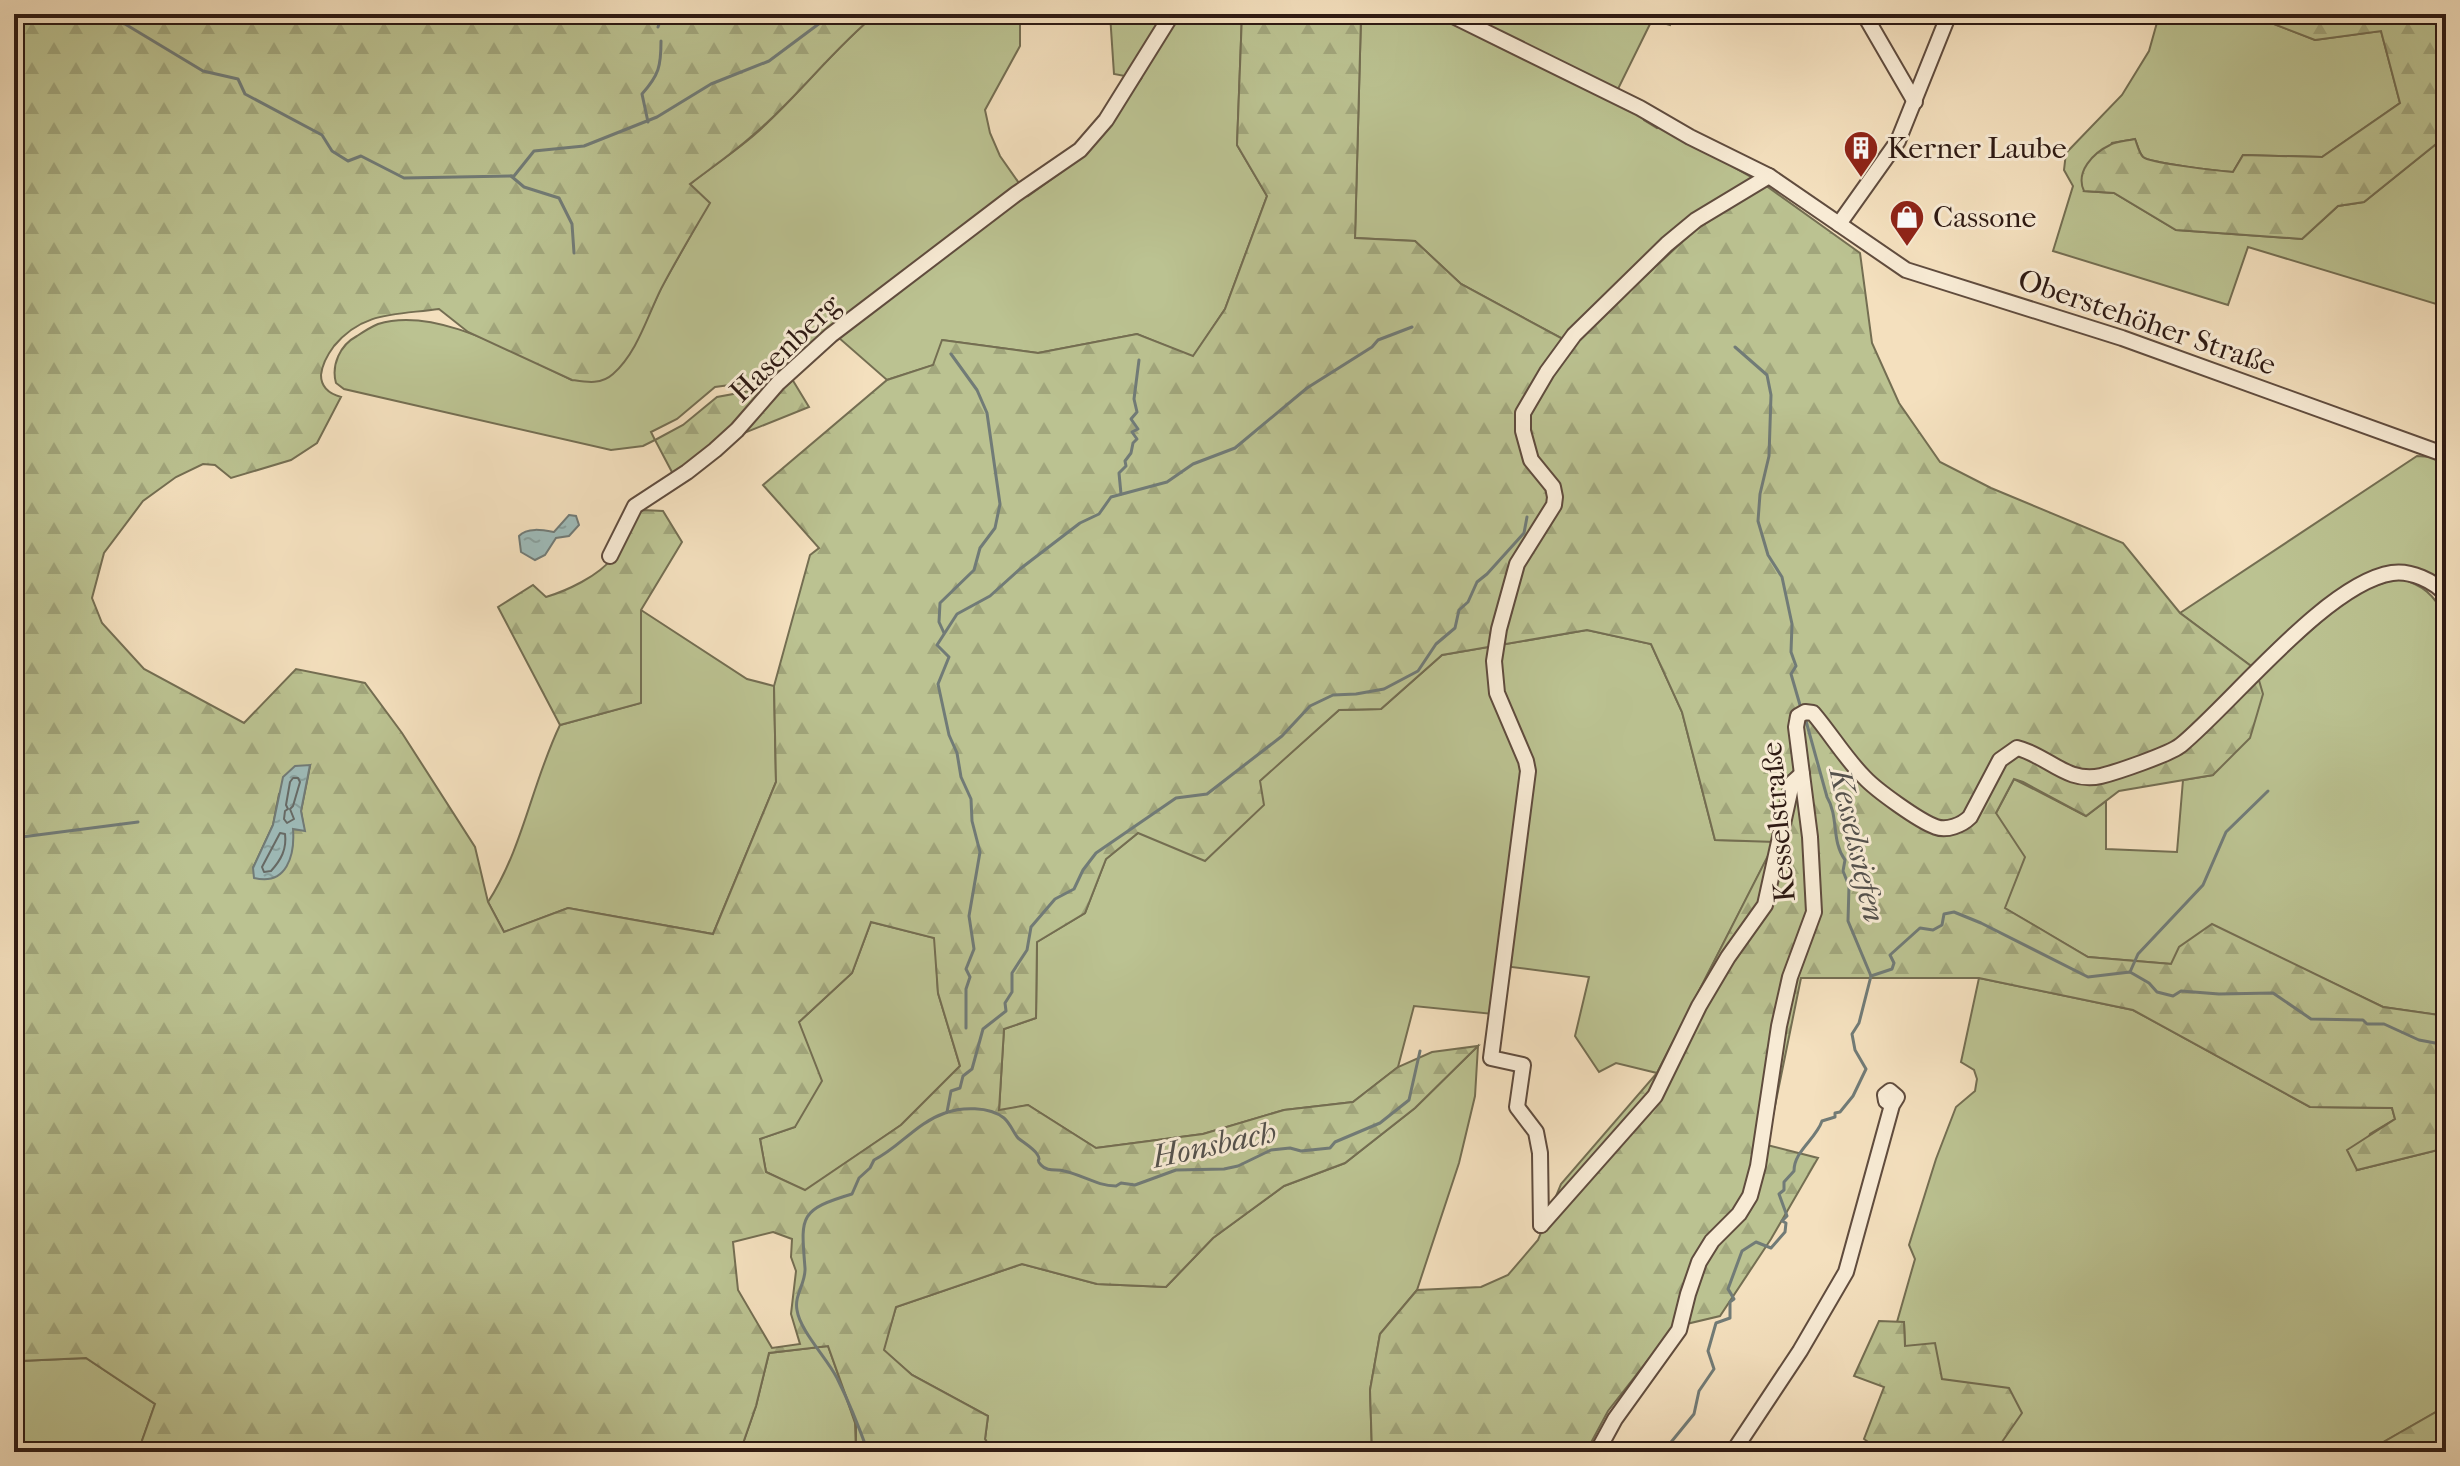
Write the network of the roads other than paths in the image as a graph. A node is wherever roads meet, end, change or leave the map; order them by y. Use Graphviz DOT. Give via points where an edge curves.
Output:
graph roads {
  1 [pos="1172,14"];
  2 [pos="1449,14"];
  3 [pos="1864,14"];
  4 [pos="1949,14"];
  5 [pos="1915,102"];
  6 [pos="1769,176"];
  7 [pos="1839,224"];
  8 [pos="2446,455"];
  9 [pos="610,556"];
  10 [pos="2446,595"];
  11 [pos="1802,774"];
  12 [pos="1892,1105"];
  13 [pos="1597,1452"];
  14 [pos="1733,1452"];
  1 -- 9 [label="street, Hasenberg" via="1080,150 853,316 778,383 715,450 635,506"];
  2 -- 6 [label="street, Oberstehöher Straße"];
  3 -- 5 [label="street"];
  4 -- 5 [label="street"];
  5 -- 7 [label="street" via="1898,141"];
  6 -- 7 [label="street, Oberstehöher Straße"];
  6 -- 11 [label="street" via="1696,220 1646,264 1574,335 1523,413 1527,451 1547,476 1555,497 1517,564 1494,661 1497,693 1528,771 1491,1058 1523,1065 1517,1107 1536,1132 1541,1225 1655,1096 1699,1006 1765,905 1792,783"];
  7 -- 8 [label="street, Oberstehöher Straße" via="1890,261 1926,278 2122,338"];
  10 -- 11 [label="street, Kesselstraße" via="2425,579 2394,572 2360,585 2293,637 2179,748 2099,777 2071,775 2017,748 2000,760 1976,810 1957,825 1937,827 1864,778 1809,712 1798,716 1796,727"];
  11 -- 13 [label="street, Kesselstraße" via="1814,912 1790,977 1750,1196 1712,1241 1695,1273 1679,1330"];
  12 -- 14 [label="street" via="1846,1272"];
}
